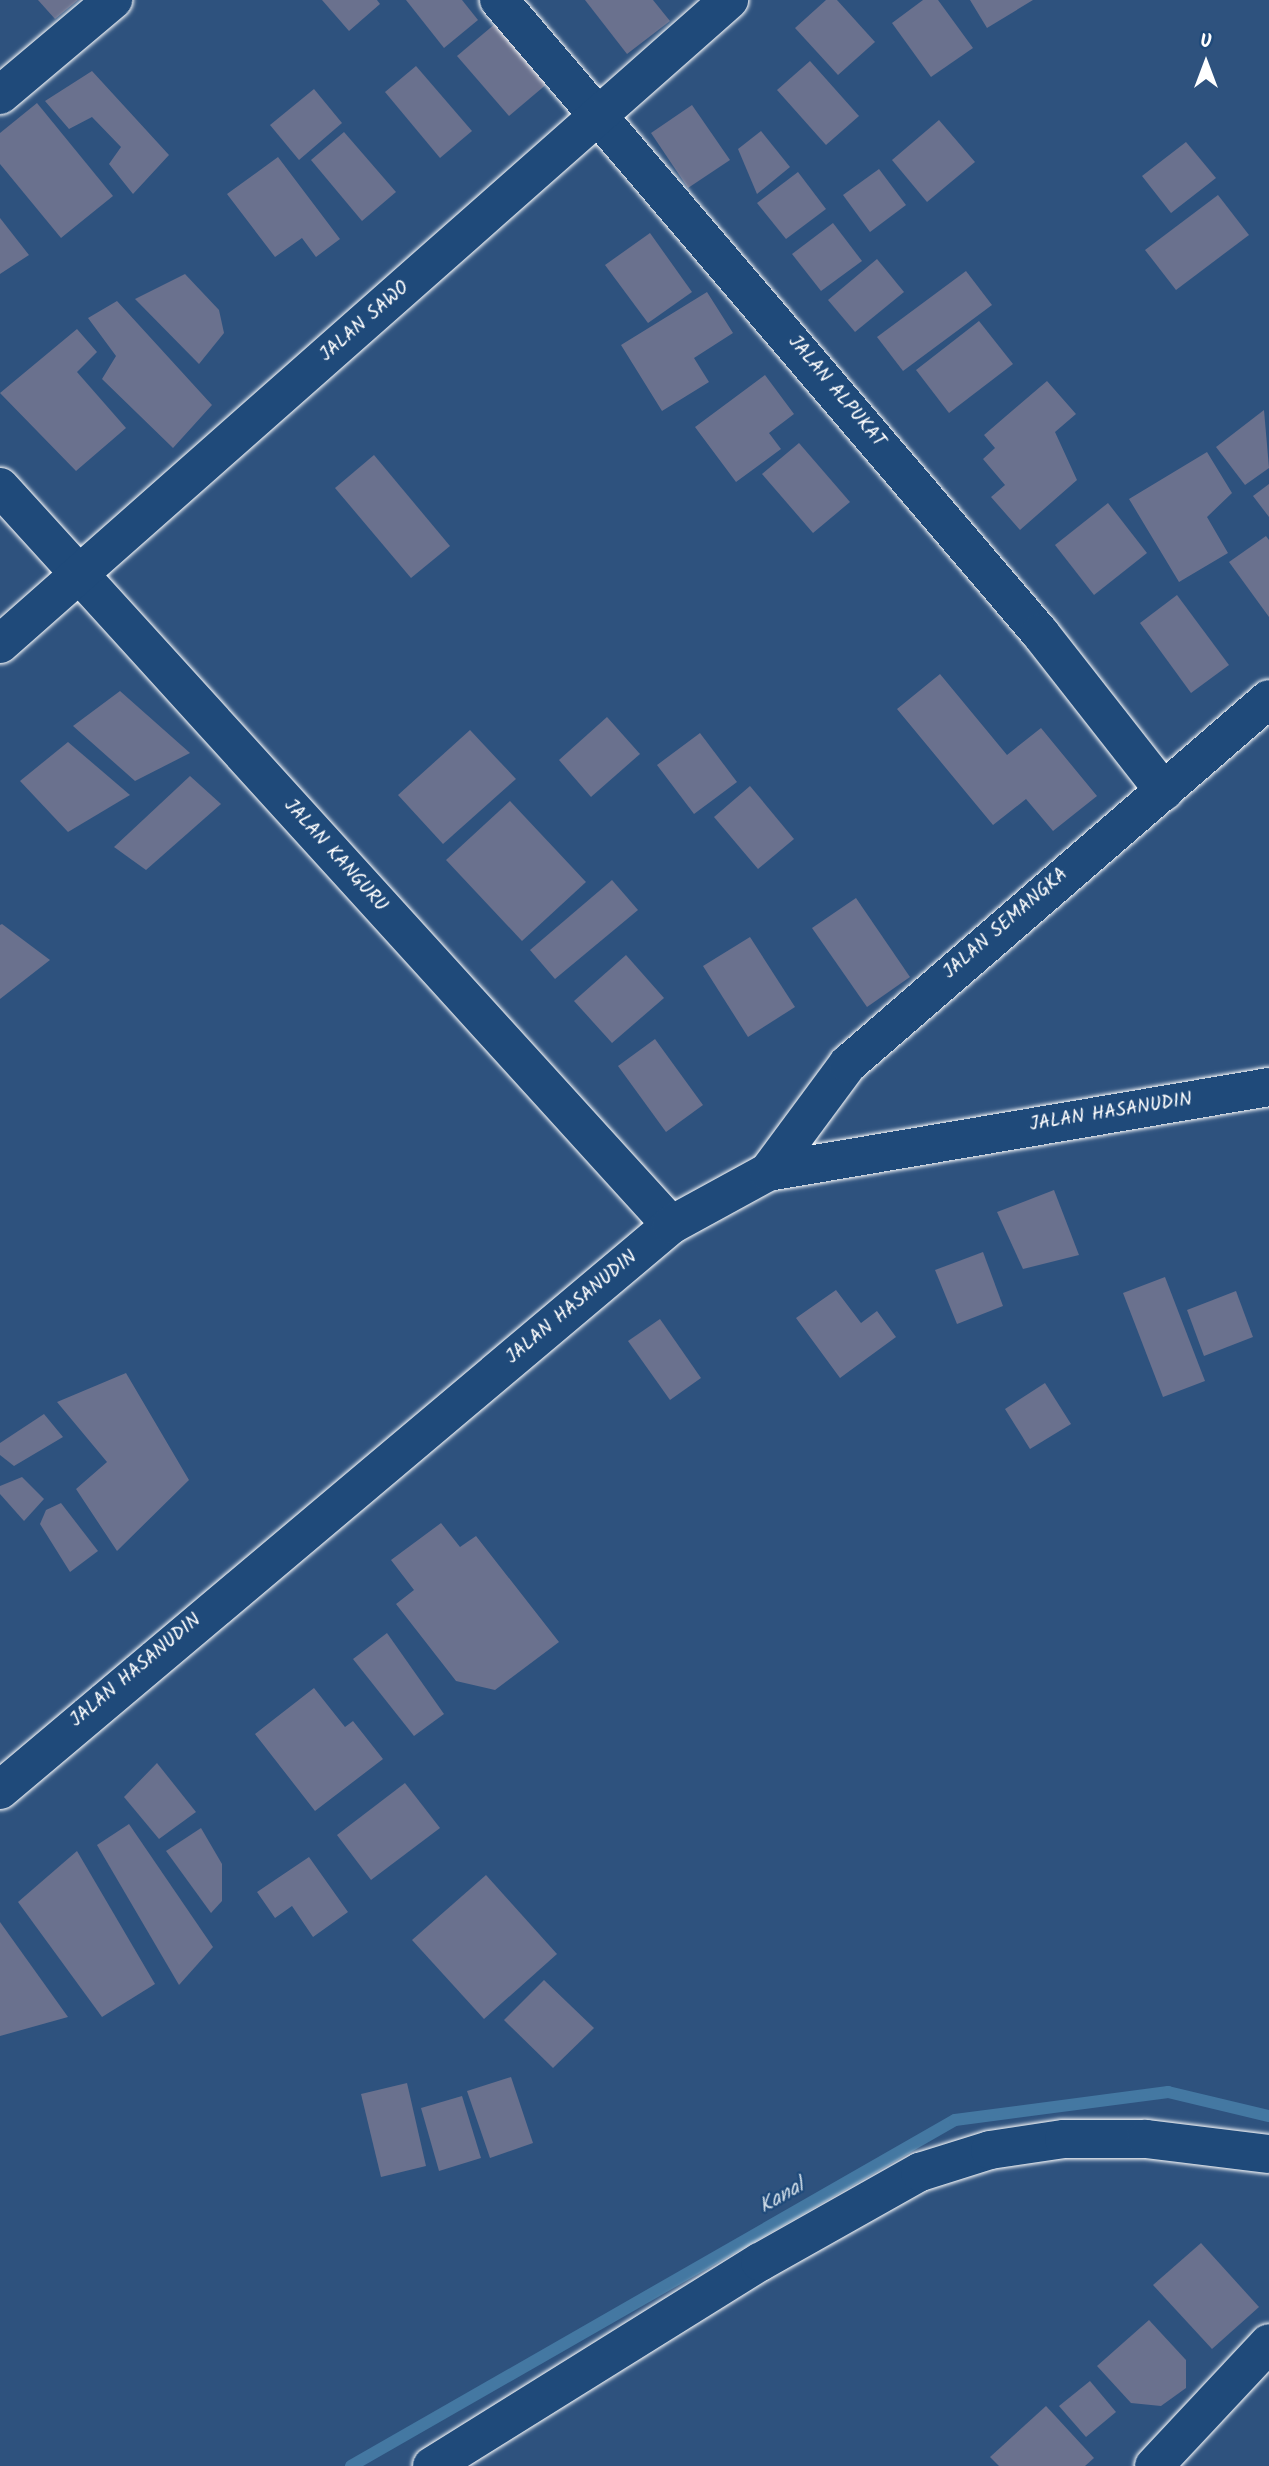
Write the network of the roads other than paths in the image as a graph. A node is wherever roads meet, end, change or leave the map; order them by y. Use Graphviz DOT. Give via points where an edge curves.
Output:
graph roads {
  1 [pos="113,0"];
  2 [pos="499,0"];
  3 [pos="729,0"];
  4 [pos="0,94"];
  5 [pos="601,113"];
  6 [pos="0,487"];
  7 [pos="77,572"];
  8 [pos="0,644"];
  9 [pos="1269,699"];
  10 [pos="1164,791"];
  11 [pos="1269,1087"];
  12 [pos="768,1172"];
  13 [pos="671,1225"];
  14 [pos="0,1790"];
  15 [pos="1269,2154"];
  16 [pos="1269,2343"];
  17 [pos="432,2466"];
  18 [pos="1154,2466"];
  1 -- 4 [label="street"];
  2 -- 5 [label="street, JALAN ALPUKAT"];
  3 -- 5 [label="street, JALAN SAWO"];
  5 -- 7 [label="street, JALAN SAWO"];
  5 -- 10 [label="street, JALAN ALPUKAT" via="1040,633"];
  6 -- 7 [label="street, JALAN KANGURU"];
  7 -- 8 [label="street, JALAN SAWO"];
  7 -- 13 [label="street, JALAN KANGURU"];
  9 -- 10 [label="street, JALAN SEMANGKA"];
  10 -- 12 [label="street, JALAN SEMANGKA" via="848,1064"];
  11 -- 12 [label="street, JALAN HASANUDIN"];
  12 -- 13 [label="street, JALAN HASANUDIN"];
  13 -- 14 [label="street, JALAN HASANUDIN"];
  15 -- 17 [label="street" via="1146,2139 1064,2139 990,2150 920,2172 760,2262"];
  16 -- 18 [label="street"];
}
